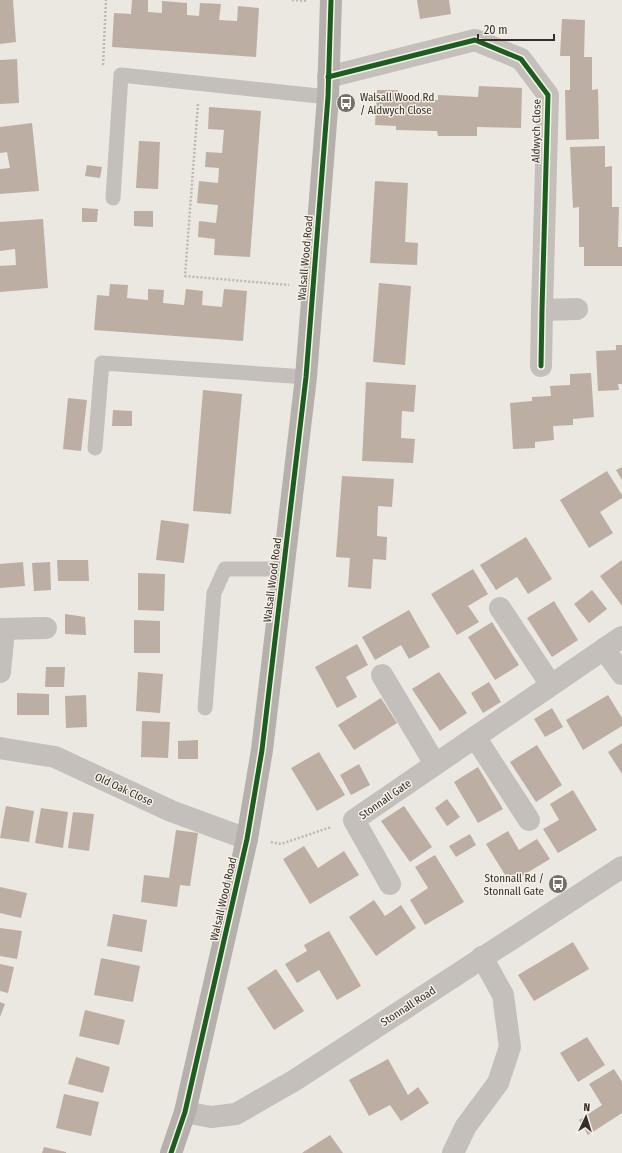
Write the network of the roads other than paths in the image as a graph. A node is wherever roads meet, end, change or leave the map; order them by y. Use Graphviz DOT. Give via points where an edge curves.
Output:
graph roads {
  1 [pos="331,0"];
  2 [pos="328,87"];
  3 [pos="113,198"];
  4 [pos="577,309"];
  5 [pos="542,310"];
  6 [pos="541,366"];
  7 [pos="306,377"];
  8 [pos="95,448"];
  9 [pos="283,569"];
  10 [pos="500,608"];
  11 [pos="46,628"];
  12 [pos="2,630"];
  13 [pos="622,637"];
  14 [pos="604,649"];
  15 [pos="0,672"];
  16 [pos="622,674"];
  17 [pos="382,675"];
  18 [pos="551,685"];
  19 [pos="205,708"];
  20 [pos="475,737"];
  21 [pos="0,748"];
  22 [pos="435,764"];
  23 [pos="530,820"];
  24 [pos="247,839"];
  25 [pos="622,867"];
  26 [pos="390,884"];
  27 [pos="482,957"];
  28 [pos="185,1112"];
  29 [pos="171,1153"];
  30 [pos="453,1153"];
  1 -- 2 [label="street, Walsall Wood Road"];
  2 -- 3 [label="lane" via="200,83 122,75"];
  2 -- 5 [label="street, Aldwych Close" via="475,40 522,59 548,95"];
  2 -- 7 [label="street, Walsall Wood Road"];
  4 -- 5 [label="street"];
  5 -- 6 [label="street, Aldwych Close"];
  7 -- 8 [label="lane" via="102,363"];
  7 -- 9 [label="street, Walsall Wood Road"];
  9 -- 19 [label="lane, Walsall Wood Road" via="225,569 214,593"];
  9 -- 24 [label="street, Walsall Wood Road" via="262,750"];
  10 -- 18 [label="street"];
  11 -- 12 [label="street"];
  12 -- 15 [label="street"];
  13 -- 14 [label="street, Stonnall Gate"];
  14 -- 16 [label="street"];
  14 -- 18 [label="street, Stonnall Gate"];
  17 -- 22 [label="street"];
  18 -- 20 [label="street, Stonnall Gate"];
  20 -- 22 [label="street, Stonnall Gate"];
  20 -- 23 [label="street"];
  21 -- 24 [label="street, Old Oak Close" via="55,757 171,811"];
  22 -- 26 [label="street, Stonnall Gate" via="354,820"];
  24 -- 28 [label="street, Walsall Wood Road"];
  25 -- 27 [label="street, Stonnall Road"];
  27 -- 28 [label="street, Stonnall Road" via="295,1080 236,1114 211,1117"];
  27 -- 30 [label="street" via="503,995 510,1047 498,1083 466,1126"];
  28 -- 29 [label="street, Walsall Wood Road"];
}
